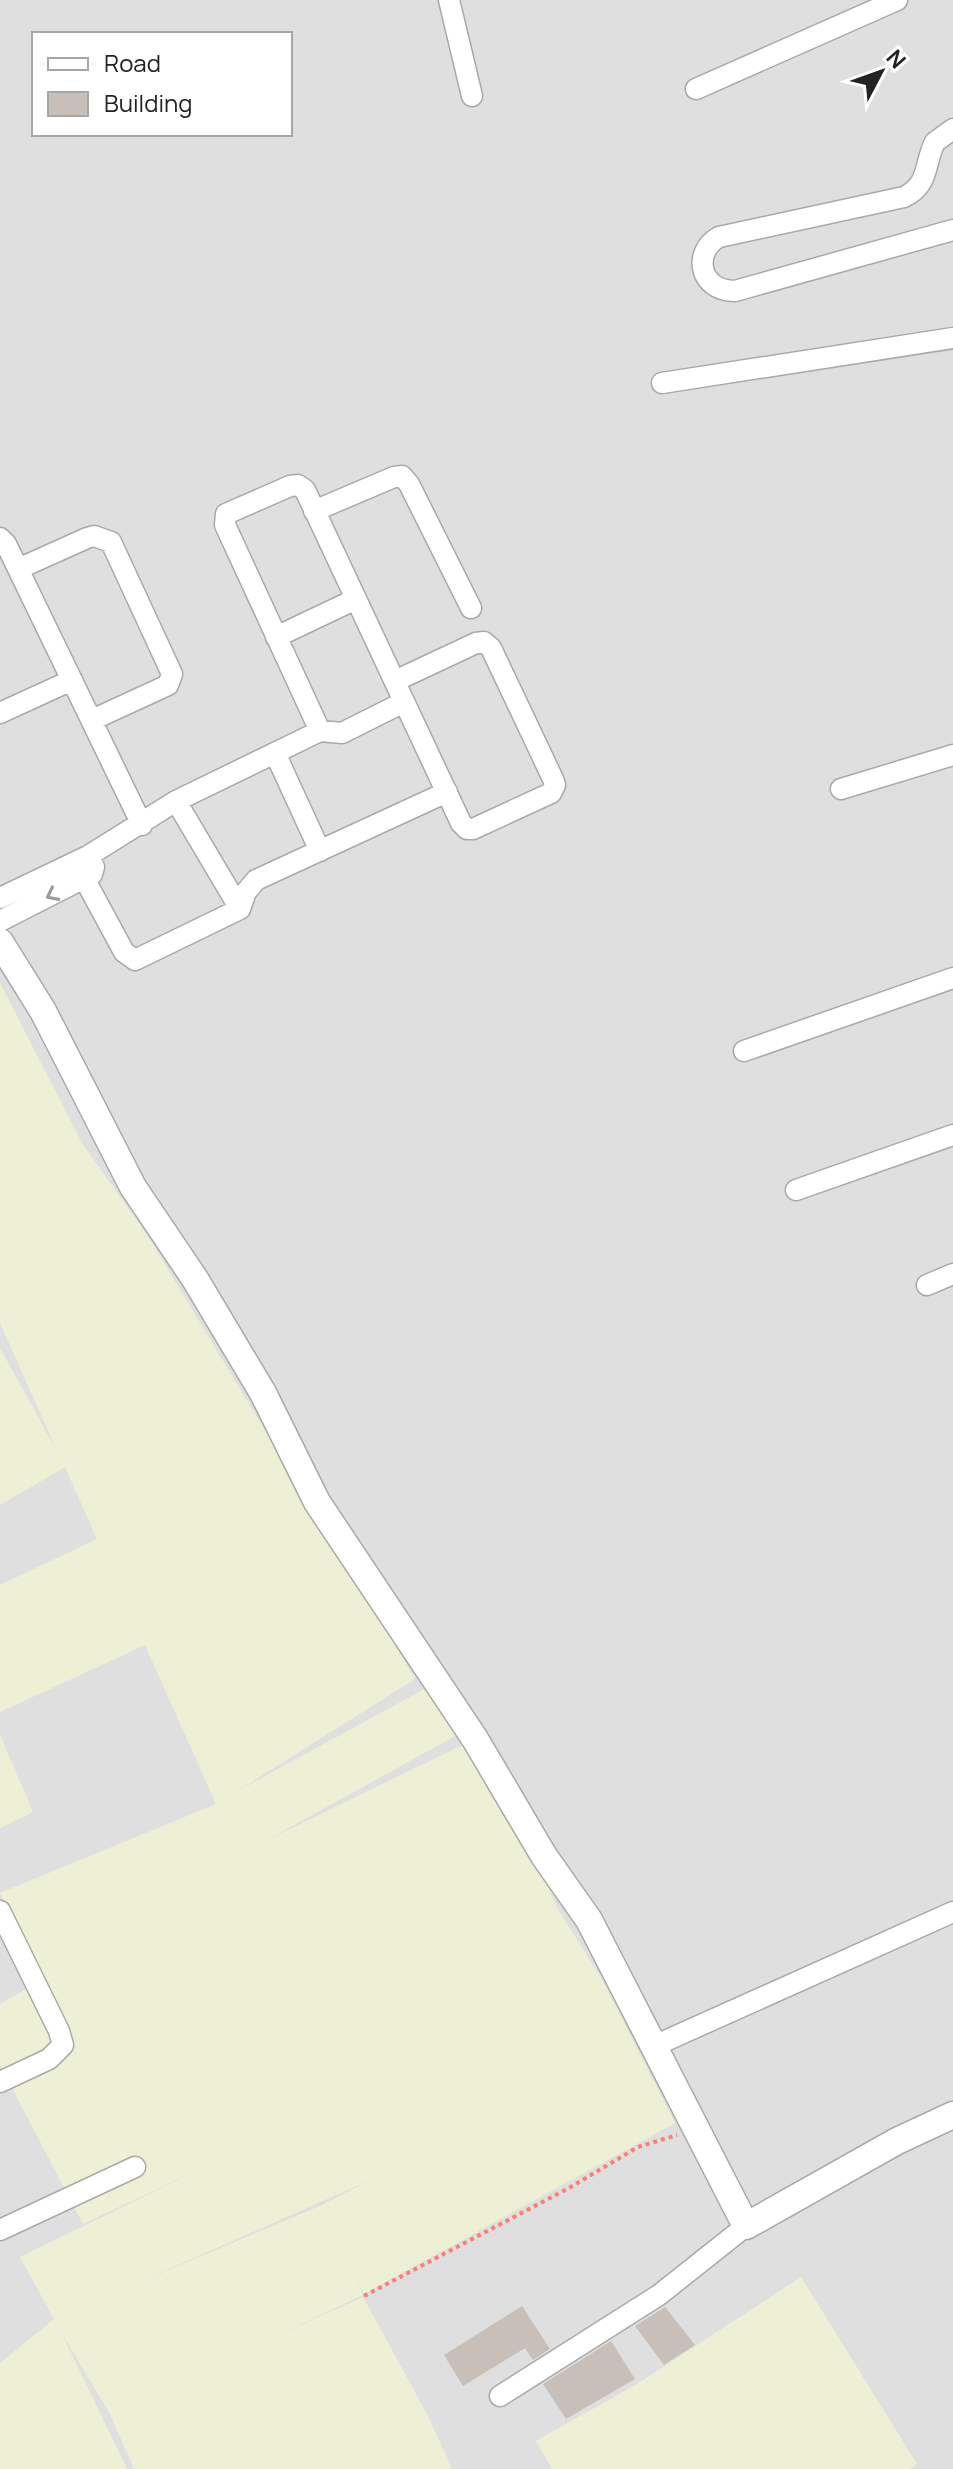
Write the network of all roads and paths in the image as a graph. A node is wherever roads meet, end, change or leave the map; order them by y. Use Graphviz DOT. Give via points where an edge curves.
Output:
graph roads {
  1 [pos="449,0"];
  2 [pos="897,0"];
  3 [pos="696,89"];
  4 [pos="472,96"];
  5 [pos="953,129"];
  6 [pos="953,230"];
  7 [pos="953,338"];
  8 [pos="662,383"];
  9 [pos="314,511"];
  10 [pos="0,538"];
  11 [pos="18,569"];
  12 [pos="356,599"];
  13 [pos="471,608"];
  14 [pos="276,637"];
  15 [pos="72,680"];
  16 [pos="395,681"];
  17 [pos="404,702"];
  18 [pos="0,713"];
  19 [pos="92,720"];
  20 [pos="320,731"];
  21 [pos="275,753"];
  22 [pos="953,755"];
  23 [pos="841,789"];
  24 [pos="447,792"];
  25 [pos="176,801"];
  26 [pos="142,825"];
  27 [pos="320,851"];
  28 [pos="88,856"];
  29 [pos="84,878"];
  30 [pos="0,898"];
  31 [pos="240,909"];
  32 [pos="0,921"];
  33 [pos="0,942"];
  34 [pos="953,978"];
  35 [pos="744,1051"];
  36 [pos="953,1135"];
  37 [pos="796,1190"];
  38 [pos="953,1274"];
  39 [pos="927,1285"];
  40 [pos="0,1911"];
  41 [pos="953,1912"];
  42 [pos="654,2046"];
  43 [pos="0,2082"];
  44 [pos="953,2115"];
  45 [pos="699,2133"];
  46 [pos="135,2167"];
  47 [pos="746,2226"];
  48 [pos="0,2230"];
  49 [pos="364,2296"];
  50 [pos="500,2396"];
  1 -- 4 [label="street"];
  2 -- 3 [label="street"];
  5 -- 6 [label="street" via="935,142 925,179 915,192 719,237 705,250 703,268 715,288 735,291"];
  7 -- 8 [label="street"];
  9 -- 12 [label="street"];
  9 -- 13 [label="street" via="402,476"];
  9 -- 14 [label="street" via="298,485 224,518"];
  10 -- 11 [label="street"];
  11 -- 15 [label="street"];
  11 -- 19 [label="street" via="87,538 111,542 172,674 168,685"];
  12 -- 14 [label="street"];
  12 -- 16 [label="street"];
  14 -- 20 [label="street"];
  15 -- 18 [label="street"];
  15 -- 19 [label="street"];
  16 -- 17 [label="street"];
  16 -- 24 [label="street" via="484,642 555,785 551,793 473,829 461,823"];
  17 -- 20 [label="street" via="342,733"];
  17 -- 24 [label="street"];
  19 -- 26 [label="street"];
  20 -- 21 [label="street"];
  21 -- 25 [label="street"];
  21 -- 27 [label="street"];
  22 -- 23 [label="street"];
  24 -- 27 [label="street"];
  25 -- 26 [label="street"];
  25 -- 31 [label="street"];
  26 -- 28 [label="street"];
  27 -- 31 [label="street" via="256,880"];
  28 -- 29 [label="street" via="94,871"];
  28 -- 30 [label="street"];
  29 -- 31 [label="street" via="124,952 135,960"];
  29 -- 32 [label="street, one-way"];
  33 -- 42 [label="street" via="43,1011 133,1187 263,1393 317,1502 589,1920"];
  34 -- 35 [label="street"];
  36 -- 37 [label="street"];
  38 -- 39 [label="street"];
  40 -- 43 [label="street" via="63,2045 49,2059"];
  41 -- 42 [label="street"];
  42 -- 45 [label="street"];
  44 -- 47 [label="street"];
  45 -- 47 [label="street"];
  45 -- 49 [label="path" via="638,2147"];
  46 -- 48 [label="street"];
  47 -- 50 [label="street" via="659,2295"];
}
